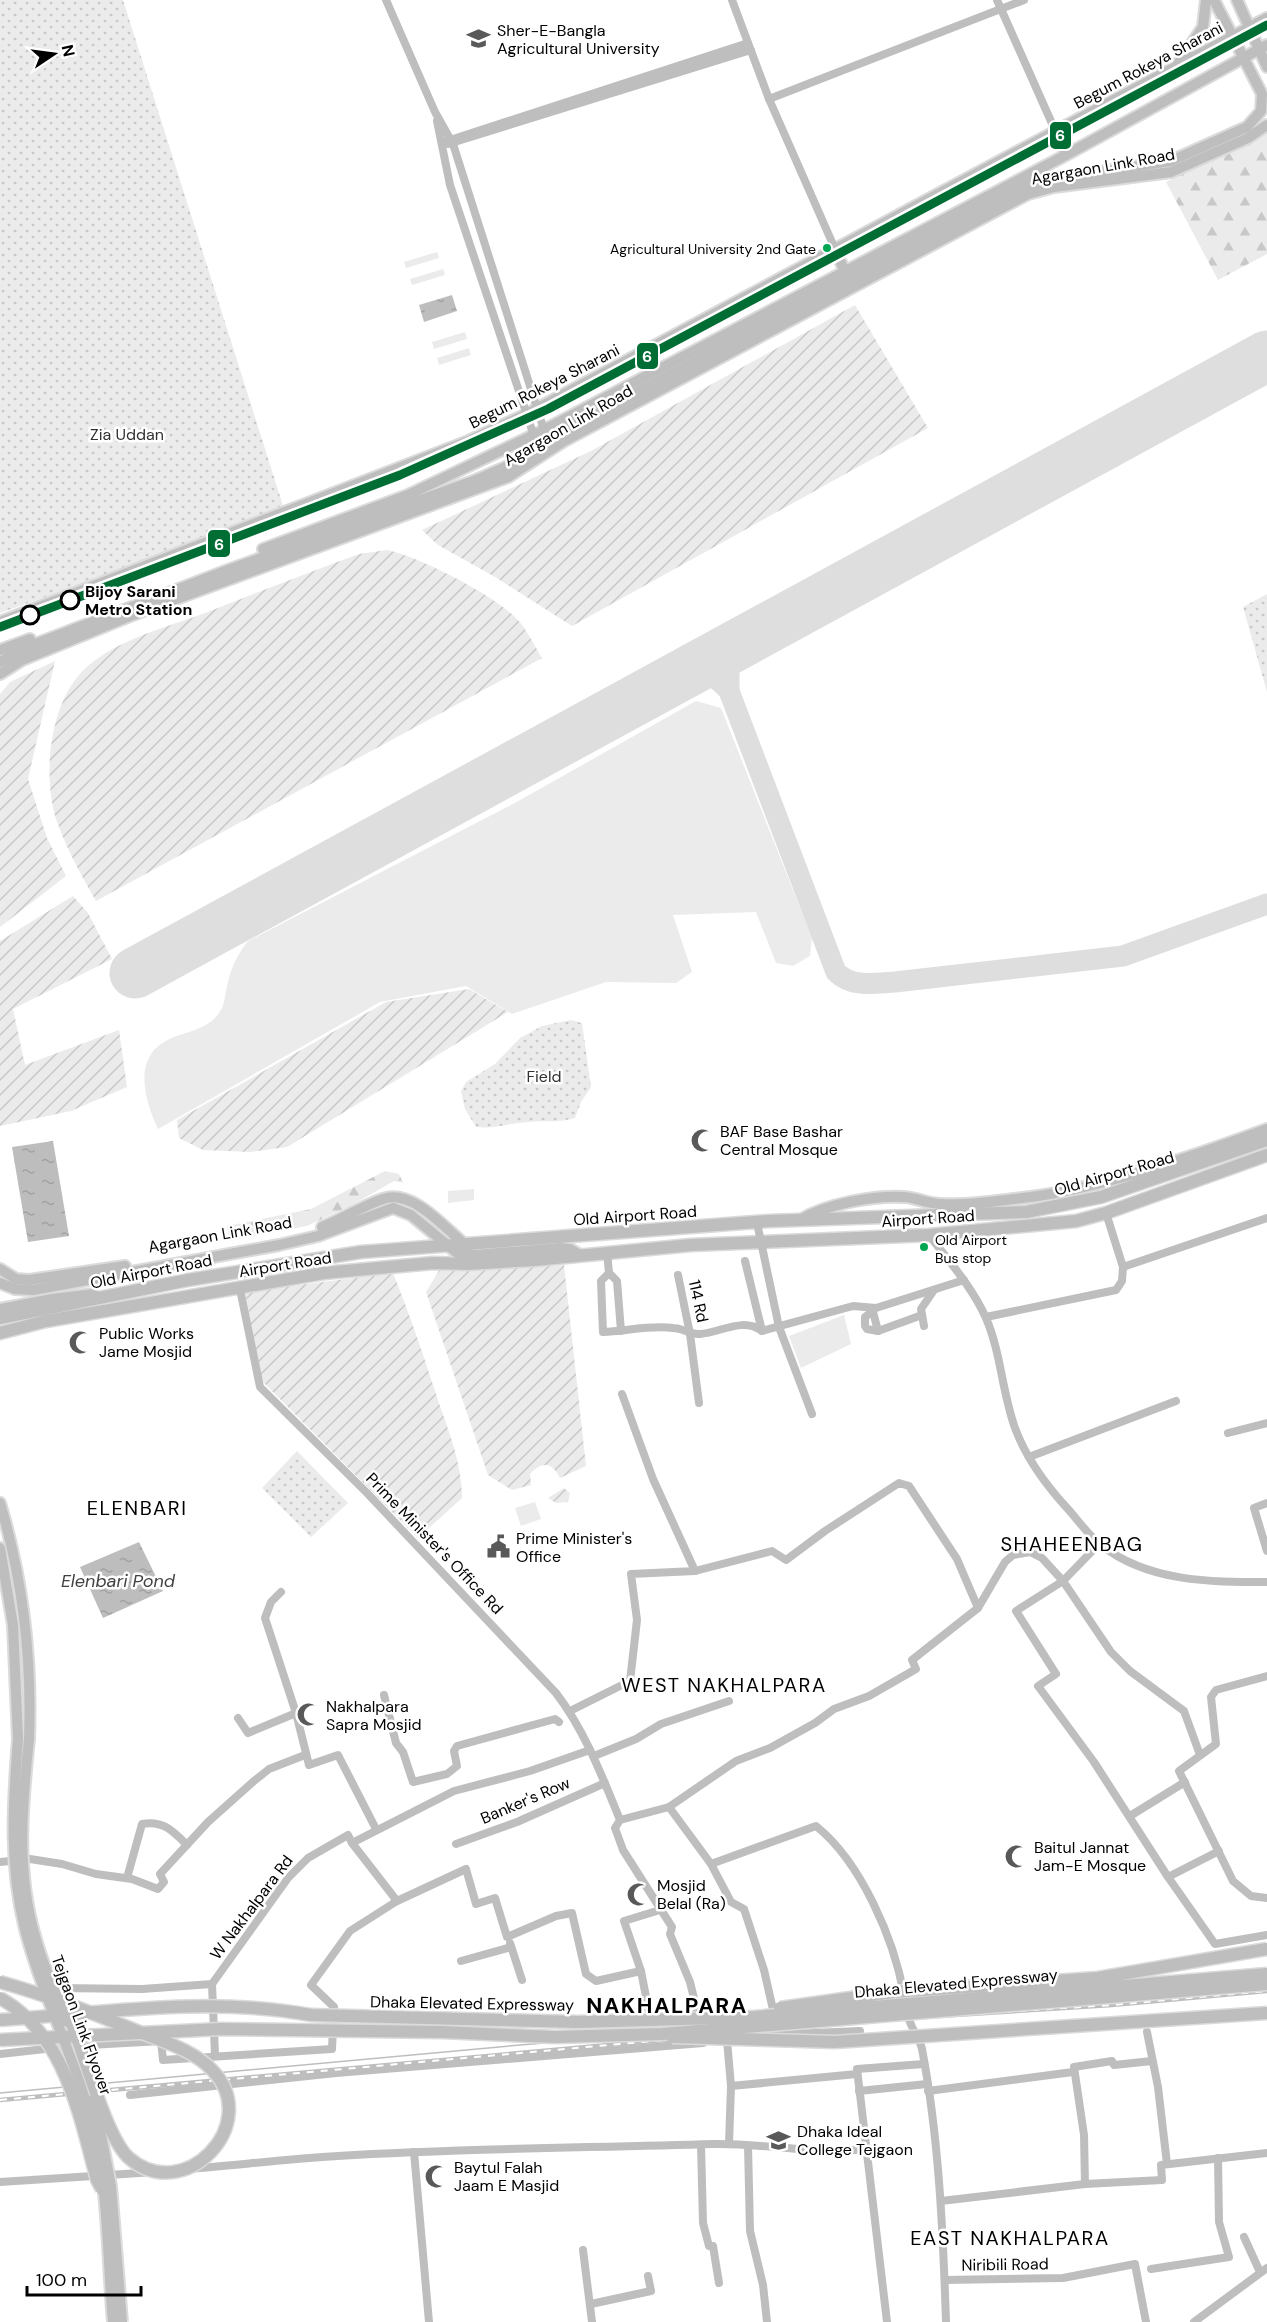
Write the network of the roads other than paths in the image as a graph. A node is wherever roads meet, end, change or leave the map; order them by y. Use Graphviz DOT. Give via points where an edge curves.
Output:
graph roads {
  1 [pos="386,0"];
  2 [pos="732,0"];
  3 [pos="997,0"];
  4 [pos="1024,0"];
  5 [pos="1206,0"];
  6 [pos="1214,0"];
  7 [pos="1237,0"];
  8 [pos="1001,10"];
  9 [pos="1267,18"];
  10 [pos="1250,28"];
  11 [pos="1232,38"];
  12 [pos="750,46"];
  13 [pos="1263,47"];
  14 [pos="1242,58"];
  15 [pos="1267,67"];
  16 [pos="1174,69"];
  17 [pos="769,99"];
  18 [pos="1267,124"];
  19 [pos="1056,132"];
  20 [pos="446,142"];
  21 [pos="1066,155"];
  22 [pos="460,168"];
  23 [pos="446,173"];
  24 [pos="835,249"];
  25 [pos="489,260"];
  26 [pos="476,264"];
  27 [pos="845,272"];
  28 [pos="521,357"];
  29 [pos="509,361"];
  30 [pos="539,408"];
  31 [pos="527,414"];
  32 [pos="544,430"];
  33 [pos="534,436"];
  34 [pos="427,496"];
  35 [pos="0,622"];
  36 [pos="0,650"];
  37 [pos="0,662"];
  38 [pos="0,674"];
  39 [pos="1267,1129"];
  40 [pos="1267,1140"];
  41 [pos="1267,1155"];
  42 [pos="1106,1213"];
  43 [pos="1267,1218"];
  44 [pos="799,1220"];
  45 [pos="763,1222"];
  46 [pos="929,1235"];
  47 [pos="463,1243"];
  48 [pos="766,1243"];
  49 [pos="438,1245"];
  50 [pos="399,1249"];
  51 [pos="607,1252"];
  52 [pos="580,1255"];
  53 [pos="746,1261"];
  54 [pos="433,1263"];
  55 [pos="400,1266"];
  56 [pos="1123,1267"];
  57 [pos="0,1269"];
  58 [pos="609,1274"];
  59 [pos="678,1275"];
  60 [pos="964,1280"];
  61 [pos="0,1283"];
  62 [pos="240,1289"];
  63 [pos="934,1290"];
  64 [pos="118,1293"];
  65 [pos="0,1309"];
  66 [pos="872,1309"];
  67 [pos="922,1315"];
  68 [pos="986,1317"];
  69 [pos="0,1318"];
  70 [pos="924,1326"];
  71 [pos="779,1327"];
  72 [pos="621,1331"];
  73 [pos="762,1331"];
  74 [pos="0,1333"];
  75 [pos="690,1334"];
  76 [pos="622,1394"];
  77 [pos="1176,1401"];
  78 [pos="699,1403"];
  79 [pos="812,1414"];
  80 [pos="1267,1423"];
  81 [pos="1228,1433"];
  82 [pos="1029,1456"];
  83 [pos="0,1503"];
  84 [pos="1267,1503"];
  85 [pos="1099,1544"];
  86 [pos="0,1548"];
  87 [pos="1267,1551"];
  88 [pos="17,1565"];
  89 [pos="2,1568"];
  90 [pos="695,1571"];
  91 [pos="1063,1581"];
  92 [pos="1267,1582"];
  93 [pos="281,1592"];
  94 [pos="978,1608"];
  95 [pos="1267,1676"];
  96 [pos="384,1695"];
  97 [pos="729,1701"];
  98 [pos="570,1711"];
  99 [pos="296,1713"];
  100 [pos="238,1718"];
  101 [pos="559,1722"];
  102 [pos="23,1739"];
  103 [pos="592,1753"];
  104 [pos="305,1755"];
  105 [pos="1200,1755"];
  106 [pos="1185,1782"];
  107 [pos="605,1783"];
  108 [pos="669,1807"];
  109 [pos="1130,1816"];
  110 [pos="620,1820"];
  111 [pos="376,1829"];
  112 [pos="352,1843"];
  113 [pos="456,1844"];
  114 [pos="187,1845"];
  115 [pos="1219,1851"];
  116 [pos="0,1862"];
  117 [pos="18,1862"];
  118 [pos="711,1864"];
  119 [pos="1168,1877"];
  120 [pos="127,1878"];
  121 [pos="1267,1898"];
  122 [pos="397,1901"];
  123 [pos="660,1910"];
  124 [pos="1267,1935"];
  125 [pos="507,1937"];
  126 [pos="511,1947"];
  127 [pos="1267,1949"];
  128 [pos="461,1960"];
  129 [pos="640,1971"];
  130 [pos="1267,1973"];
  131 [pos="522,1980"];
  132 [pos="0,1982"];
  133 [pos="212,1984"];
  134 [pos="1267,1984"];
  135 [pos="56,1990"];
  136 [pos="0,1998"];
  137 [pos="906,2004"];
  138 [pos="1267,2008"];
  139 [pos="1267,2013"];
  140 [pos="774,2014"];
  141 [pos="754,2017"];
  142 [pos="0,2020"];
  143 [pos="699,2020"];
  144 [pos="1079,2026"];
  145 [pos="860,2031"];
  146 [pos="1147,2032"];
  147 [pos="662,2034"];
  148 [pos="0,2040"];
  149 [pos="727,2040"];
  150 [pos="704,2043"];
  151 [pos="72,2046"];
  152 [pos="654,2046"];
  153 [pos="0,2054"];
  154 [pos="216,2055"];
  155 [pos="1152,2061"];
  156 [pos="924,2064"];
  157 [pos="1073,2072"];
  158 [pos="857,2074"];
  159 [pos="731,2086"];
  160 [pos="927,2088"];
  161 [pos="859,2091"];
  162 [pos="130,2095"];
  163 [pos="729,2144"];
  164 [pos="701,2145"];
  165 [pos="748,2146"];
  166 [pos="867,2149"];
  167 [pos="414,2152"];
  168 [pos="1267,2153"];
  169 [pos="1218,2158"];
  170 [pos="1167,2164"];
  171 [pos="0,2182"];
  172 [pos="1085,2184"];
  173 [pos="102,2189"];
  174 [pos="941,2201"];
  175 [pos="1244,2237"];
  176 [pos="583,2250"];
  177 [pos="1151,2269"];
  178 [pos="1264,2270"];
  179 [pos="648,2276"];
  180 [pos="945,2280"];
  181 [pos="719,2283"];
  182 [pos="591,2304"];
  183 [pos="113,2322"];
  184 [pos="122,2322"];
  185 [pos="429,2322"];
  186 [pos="592,2322"];
  187 [pos="767,2322"];
  188 [pos="887,2322"];
  189 [pos="946,2322"];
  190 [pos="1146,2322"];
  191 [pos="1194,2322"];
  1 -- 20 [label="street"];
  2 -- 12 [label="street"];
  3 -- 8 [label="street"];
  4 -- 8 [label="street"];
  5 -- 16 [label="main road" via="1203,27"];
  6 -- 11 [label="main road"];
  7 -- 10 [label="main road"];
  8 -- 17 [label="street"];
  8 -- 19 [label="street"];
  9 -- 10 [label="main road, Begum Rokeya Sharani"];
  10 -- 11 [label="main road, Begum Rokeya Sharani"];
  10 -- 13 [label="main road"];
  11 -- 14 [label="main road"];
  11 -- 16 [label="main road, Begum Rokeya Sharani"];
  12 -- 17 [label="street"];
  12 -- 20 [label="street"];
  13 -- 14 [label="main road"];
  13 -- 15 [label="main road"];
  14 -- 21 [label="main road"];
  14 -- 34 [label="main road, Agargaon Link Road" via="1263,100 1261,111 1247,127 1171,161 1034,182 567,430 526,458 462,486"];
  16 -- 19 [label="main road, Begum Rokeya Sharani"];
  17 -- 24 [label="street"];
  18 -- 38 [label="main road, Agargaon Link Road" via="1248,138 1171,172 1028,194 564,441 508,477 130,616 22,660"];
  19 -- 21 [label="street"];
  19 -- 24 [label="main road, Begum Rokeya Sharani"];
  20 -- 22 [label="street"];
  20 -- 23 [label="street"];
  21 -- 27 [label="main road"];
  22 -- 23 [label="street"];
  22 -- 25 [label="street"];
  23 -- 26 [label="street"];
  24 -- 27 [label="main road"];
  24 -- 30 [label="main road, Begum Rokeya Sharani"];
  25 -- 26 [label="street"];
  25 -- 28 [label="street"];
  26 -- 29 [label="street"];
  27 -- 32 [label="main road"];
  28 -- 29 [label="street"];
  28 -- 30 [label="street"];
  29 -- 31 [label="street"];
  30 -- 31 [label="main road, Begum Rokeya Sharani"];
  30 -- 32 [label="street"];
  31 -- 33 [label="street"];
  31 -- 35 [label="main road, Begum Rokeya Sharani" via="466,442"];
  32 -- 33 [label="main road"];
  33 -- 34 [label="main road" via="535,446 529,451"];
  33 -- 36 [label="main road" via="408,495"];
  34 -- 37 [label="main road, Agargaon Link Road" via="25,648"];
  39 -- 44 [label="main road" via="1138,1171 1033,1196 939,1204 894,1197 833,1206"];
  40 -- 44 [label="highway, Old Airport Road" via="1069,1205 991,1215"];
  41 -- 42 [label="highway, Airport Road"];
  42 -- 46 [label="highway, Airport Road" via="1035,1226"];
  42 -- 56 [label="street"];
  43 -- 56 [label="street"];
  44 -- 45 [label="highway, Old Airport Road"];
  45 -- 47 [label="highway, Old Airport Road"];
  45 -- 48 [label="highway"];
  46 -- 48 [label="highway, Airport Road"];
  46 -- 60 [label="street"];
  47 -- 49 [label="highway, Old Airport Road"];
  47 -- 57 [label="main road, Agargaon Link Road" via="418,1207 391,1197 330,1224 279,1240 29,1280 16,1279"];
  48 -- 51 [label="highway, Airport Road"];
  48 -- 71 [label="street"];
  49 -- 50 [label="highway, Old Airport Road"];
  49 -- 52 [label="main road, Airport Road" via="464,1255 560,1248"];
  49 -- 54 [label="highway"];
  49 -- 61 [label="main road, Agargaon Link Road" via="411,1215 393,1208 318,1236 279,1245 33,1290"];
  50 -- 55 [label="highway"];
  50 -- 64 [label="highway, Old Airport Road"];
  51 -- 52 [label="highway, Airport Road"];
  51 -- 58 [label="street"];
  52 -- 54 [label="highway, Airport Road"];
  53 -- 73 [label="street"];
  54 -- 55 [label="highway, Airport Road"];
  55 -- 62 [label="highway, Airport Road" via="324,1273"];
  56 -- 68 [label="street" via="1122,1281 1116,1290"];
  58 -- 72 [label="street" via="617,1281"];
  58 -- 72 [label="street" via="601,1281 603,1332"];
  59 -- 75 [label="street, 114 Rd"];
  60 -- 63 [label="street"];
  60 -- 68 [label="street"];
  62 -- 74 [label="highway, Airport Road" via="46,1321"];
  62 -- 98 [label="street, Prime Minister's Office Rd" via="260,1387 541,1674"];
  63 -- 66 [label="street"];
  63 -- 67 [label="street" via="921,1309"];
  64 -- 65 [label="main road"];
  64 -- 69 [label="highway, Old Airport Road"];
  66 -- 67 [label="street" via="878,1331"];
  66 -- 71 [label="street" via="853,1306"];
  67 -- 70 [label="street"];
  68 -- 82 [label="street" via="1002,1366 1015,1428"];
  71 -- 73 [label="street"];
  71 -- 79 [label="street"];
  72 -- 75 [label="street" via="675,1327"];
  73 -- 75 [label="street" via="744,1324"];
  75 -- 78 [label="street, 114 Rd"];
  76 -- 90 [label="street" via="653,1479"];
  77 -- 82 [label="street"];
  80 -- 81 [label="street"];
  82 -- 85 [label="street" via="1047,1486"];
  83 -- 88 [label="main road"];
  84 -- 87 [label="street" via="1254,1508"];
  85 -- 91 [label="street"];
  85 -- 92 [label="street" via="1123,1560 1187,1579"];
  86 -- 89 [label="main road"];
  88 -- 89 [label="main road"];
  88 -- 102 [label="main road" via="28,1660"];
  89 -- 102 [label="main road"];
  90 -- 94 [label="street" via="772,1551 786,1560 899,1484 909,1486 957,1559"];
  90 -- 98 [label="street" via="632,1574 637,1620 630,1681"];
  91 -- 94 [label="street" via="1042,1558 1030,1552 1013,1555"];
  91 -- 105 [label="street" via="1111,1652 1184,1711"];
  91 -- 109 [label="street" via="1016,1611 1056,1674 1038,1686"];
  93 -- 99 [label="street" via="271,1602 265,1618"];
  94 -- 108 [label="street" via="912,1660 916,1669 869,1696 834,1709 770,1748 735,1761"];
  95 -- 105 [label="street" via="1216,1690 1210,1697 1216,1744"];
  96 -- 101 [label="street" via="396,1743 413,1782 447,1774 457,1766 457,1746 555,1719"];
  97 -- 103 [label="street, W Nakhalpara Rd"];
  98 -- 103 [label="street, Prime Minister's Office Rd"];
  99 -- 100 [label="street" via="248,1733"];
  99 -- 104 [label="street"];
  102 -- 135 [label="main road, Tejgaon Link Flyover, bridge" via="23,1875 34,1934"];
  102 -- 173 [label="main road, Tejgaon Link Flyover, bridge" via="13,1837 18,1896 33,1959 88,2108 98,2146"];
  103 -- 107 [label="street, Prime Minister's Office Rd"];
  103 -- 111 [label="street, W Nakhalpara Rd" via="454,1791"];
  104 -- 111 [label="street" via="309,1765 338,1755"];
  104 -- 114 [label="street" via="269,1769"];
  105 -- 106 [label="street" via="1179,1771"];
  106 -- 109 [label="street"];
  106 -- 115 [label="street"];
  107 -- 110 [label="street, Prime Minister's Office Rd"];
  107 -- 113 [label="street, Banker's Row"];
  108 -- 110 [label="street"];
  108 -- 118 [label="street"];
  109 -- 119 [label="street"];
  110 -- 123 [label="street, Prime Minister's Office Rd" via="615,1828 623,1850"];
  111 -- 112 [label="street, W Nakhalpara Rd"];
  112 -- 122 [label="street"];
  112 -- 133 [label="street, W Nakhalpara Rd" via="348,1835 308,1858 277,1892"];
  114 -- 120 [label="street" via="159,1874 164,1882 158,1889"];
  114 -- 120 [label="street" via="168,1827 153,1822 142,1824"];
  115 -- 119 [label="street"];
  115 -- 121 [label="street" via="1233,1881 1251,1896"];
  116 -- 117 [label="street"];
  117 -- 120 [label="street" via="30,1859"];
  117 -- 151 [label="street" via="36,1954"];
  118 -- 137 [label="street" via="816,1826 845,1855 884,1926"];
  118 -- 140 [label="street" via="731,1902 744,1909"];
  119 -- 124 [label="street" via="1215,1944"];
  122 -- 125 [label="street" via="466,1869 476,1904 495,1898"];
  122 -- 154 [label="street" via="350,1931 311,1985 334,2007 332,2049"];
  123 -- 129 [label="street" via="624,1921"];
  123 -- 143 [label="street" via="672,1927 670,1934 690,1982"];
  125 -- 126 [label="street"];
  125 -- 129 [label="street" via="572,1913 586,1974 596,1981"];
  126 -- 128 [label="street"];
  126 -- 131 [label="street"];
  127 -- 141 [label="highway, bridge" via="1098,1978 856,1996 783,2007"];
  129 -- 152 [label="street"];
  130 -- 137 [label="street"];
  130 -- 141 [label="highway, Dhaka Elevated Expressway, bridge"];
  132 -- 135 [label="highway, bridge" via="37,1992 59,2000 70,2004 168,2044 207,2065 221,2081 228,2116 223,2137 212,2153 196,2166 169,2173 140,2165 122,2151 112,2136 73,2025 63,2004 59,1999"];
  133 -- 135 [label="street, W Nakhalpara Rd"];
  133 -- 154 [label="street"];
  134 -- 147 [label="highway, Dhaka Elevated Expressway, bridge"];
  135 -- 184 [label="main road, Tejgaon Link Flyover, bridge" via="84,2066 102,2132 111,2186"];
  136 -- 173 [label="highway, bridge" via="29,2017 54,2052"];
  137 -- 140 [label="street"];
  137 -- 156 [label="street"];
  138 -- 144 [label="street"];
  139 -- 147 [label="highway, bridge" via="835,2042 692,2040"];
  140 -- 143 [label="street"];
  141 -- 142 [label="highway, Dhaka Elevated Expressway, bridge" via="545,2022 311,2015 208,2007"];
  143 -- 150 [label="street"];
  145 -- 149 [label="street" via="809,2031"];
  146 -- 155 [label="street"];
  147 -- 148 [label="highway, Dhaka Elevated Expressway, bridge" via="555,2037 221,2029"];
  149 -- 150 [label="street"];
  149 -- 159 [label="street"];
  150 -- 152 [label="street"];
  151 -- 153 [label="street"];
  151 -- 154 [label="street" via="161,2041 163,2060"];
  152 -- 162 [label="street"];
  155 -- 157 [label="street" via="1114,2065 1112,2061 1074,2067"];
  155 -- 170 [label="street"];
  156 -- 158 [label="street" via="858,2068"];
  156 -- 160 [label="street"];
  157 -- 160 [label="street"];
  157 -- 172 [label="street" via="1084,2135"];
  158 -- 159 [label="street"];
  158 -- 161 [label="street"];
  159 -- 163 [label="street"];
  160 -- 161 [label="street"];
  160 -- 174 [label="street"];
  161 -- 166 [label="street"];
  163 -- 164 [label="street"];
  163 -- 165 [label="street"];
  164 -- 167 [label="street"];
  164 -- 181 [label="street" via="703,2223 709,2246 713,2246"];
  165 -- 166 [label="street" via="844,2152"];
  165 -- 187 [label="street" via="750,2231 761,2273"];
  166 -- 188 [label="street"];
  167 -- 171 [label="street"];
  167 -- 185 [label="street"];
  168 -- 169 [label="street"];
  169 -- 170 [label="street"];
  169 -- 177 [label="street" via="1219,2222 1229,2257"];
  170 -- 172 [label="street" via="1161,2165 1162,2180"];
  172 -- 174 [label="street"];
  173 -- 183 [label="main road, Tejgaon Link Flyover, bridge"];
  174 -- 180 [label="street"];
  175 -- 178 [label="street"];
  176 -- 182 [label="street"];
  178 -- 191 [label="street"];
  179 -- 182 [label="street" via="651,2291"];
  180 -- 189 [label="street"];
  180 -- 190 [label="street, Niribili Road" via="1063,2278 1135,2264"];
  182 -- 186 [label="street"];
}
